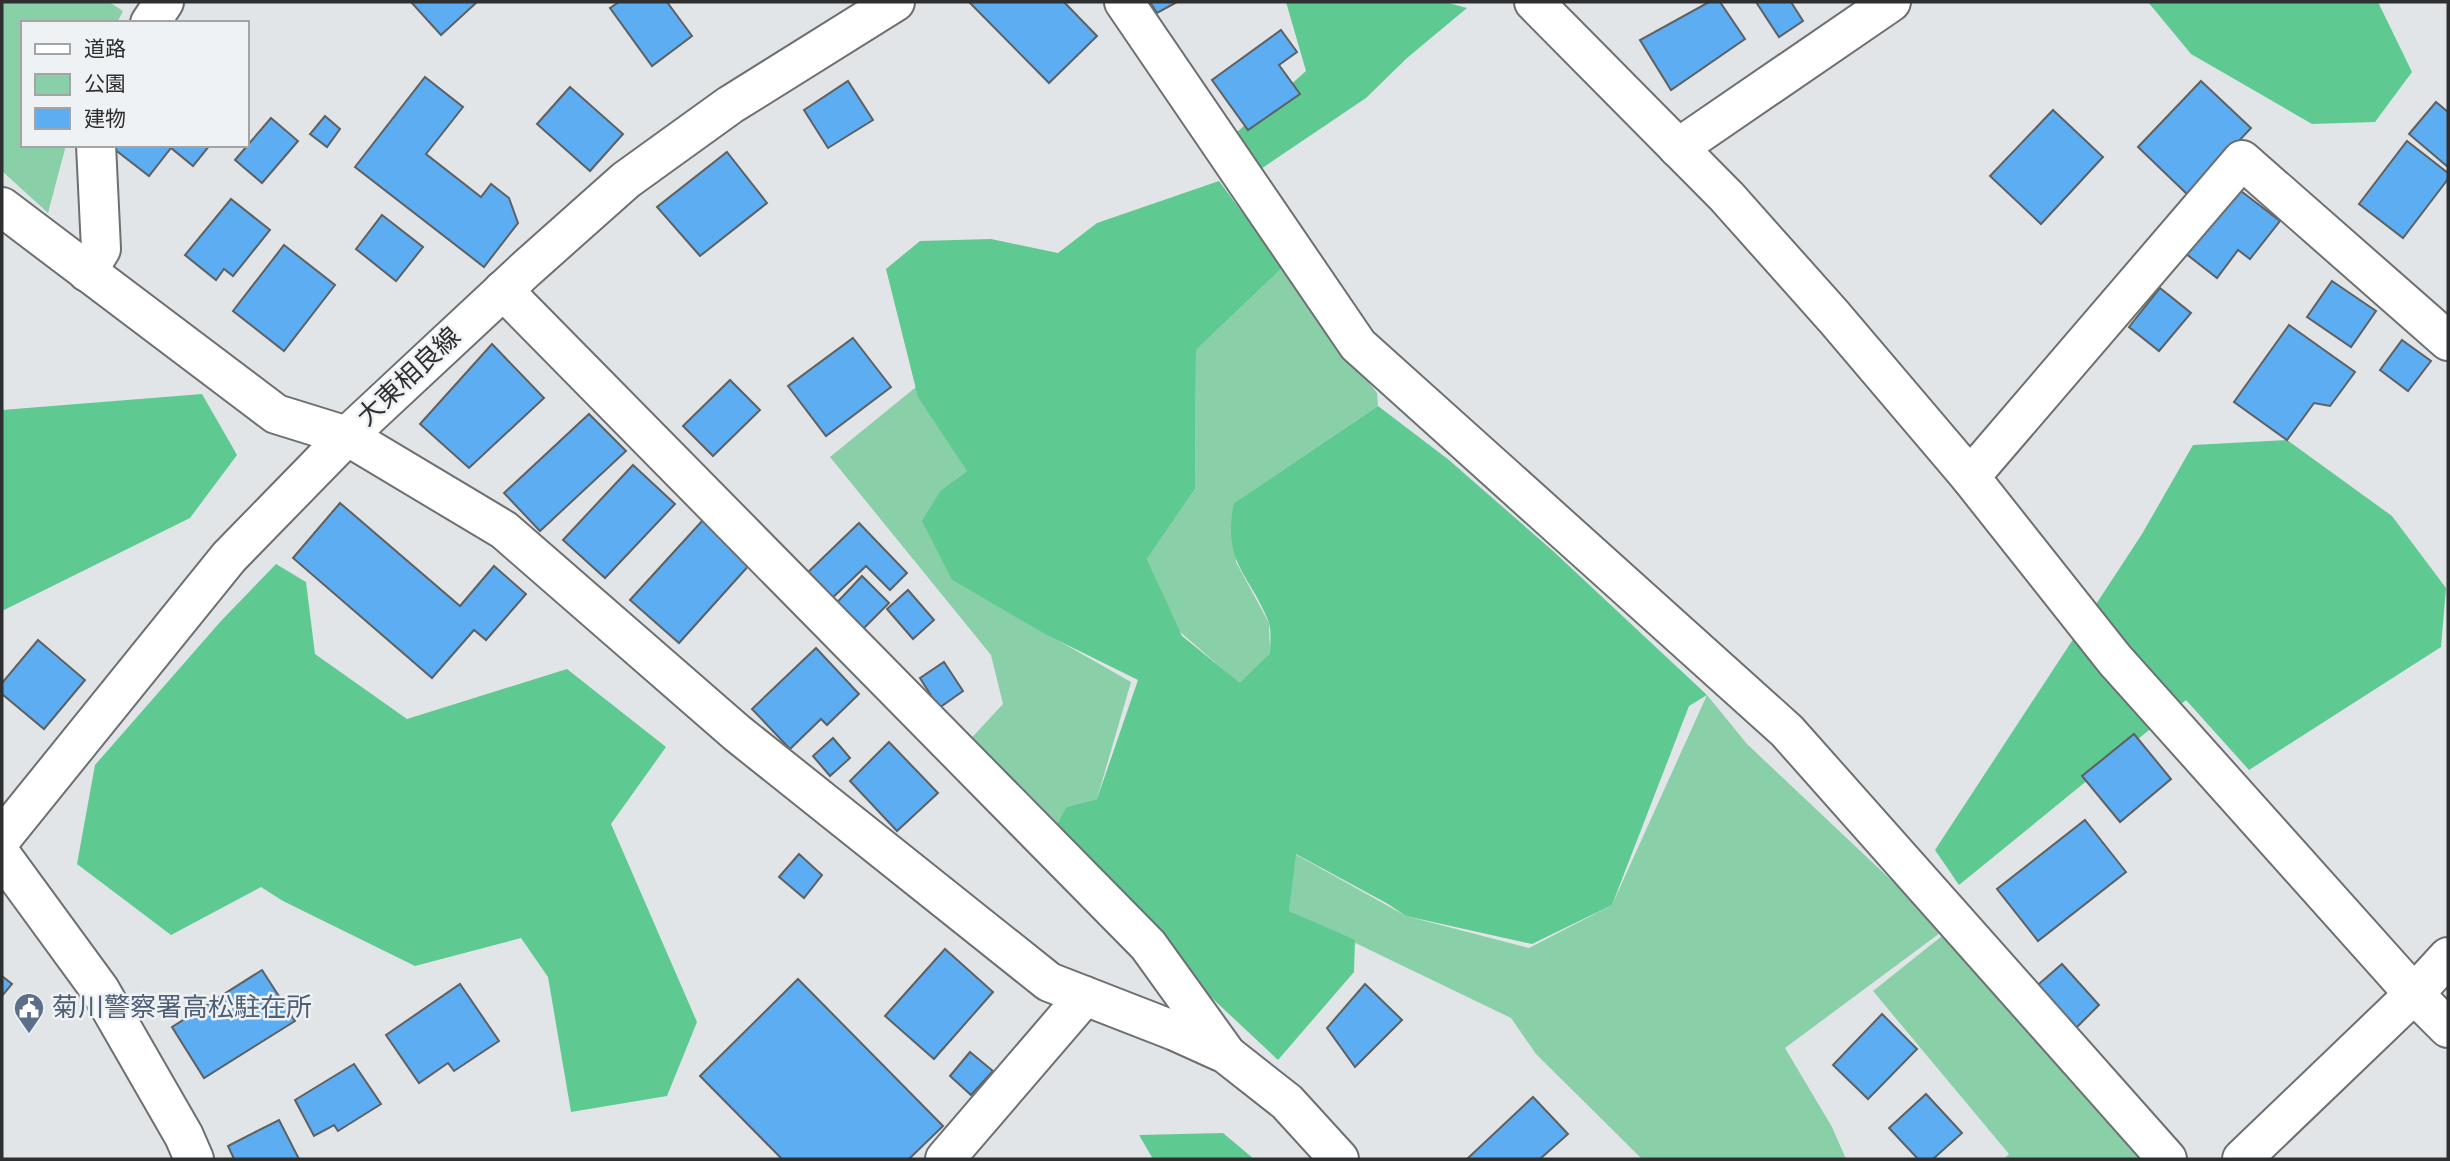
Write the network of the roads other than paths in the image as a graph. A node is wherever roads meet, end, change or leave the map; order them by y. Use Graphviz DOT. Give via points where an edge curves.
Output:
graph roads {
  1 [pos="164,2"];
  2 [pos="895,2"];
  3 [pos="1124,2"];
  4 [pos="1534,2"];
  5 [pos="1891,2"];
  6 [pos="151,21"];
  7 [pos="96,147"];
  8 [pos="1678,148"];
  9 [pos="2,207"];
  10 [pos="87,272"];
  11 [pos="503,290"];
  12 [pos="2448,341"];
  13 [pos="347,436"];
  14 [pos="1970,478"];
  15 [pos="3,838"];
  16 [pos="2448,957"];
  17 [pos="2414,994"];
  18 [pos="1086,996"];
  19 [pos="2448,1028"];
  20 [pos="1226,1054"];
  21 [pos="194,1159"];
  22 [pos="945,1159"];
  23 [pos="1339,1159"];
  24 [pos="2167,1159"];
  25 [pos="2242,1159"];
  1 -- 6 [label="street"];
  2 -- 11 [label="street, 大東相良線" via="730,105 626,180"];
  3 -- 24 [label="street" via="1358,345 1787,731"];
  4 -- 8 [label="street"];
  5 -- 8 [label="street"];
  7 -- 10 [label="street" via="101,249"];
  8 -- 14 [label="street" via="1834,317"];
  9 -- 10 [label="street"];
  10 -- 13 [label="street" via="276,414"];
  11 -- 13 [label="street, 大東相良線"];
  11 -- 20 [label="street" via="1148,945"];
  12 -- 14 [label="street" via="2242,160"];
  13 -- 15 [label="street, 大東相良線" via="229,557"];
  13 -- 18 [label="street" via="504,530 748,742 1049,982"];
  14 -- 17 [label="street" via="2115,660"];
  15 -- 21 [label="street" via="100,990"];
  16 -- 17 [label="street"];
  17 -- 19 [label="street"];
  17 -- 25 [label="street"];
  18 -- 20 [label="street"];
  18 -- 22 [label="street"];
  20 -- 23 [label="street" via="1287,1102"];
}
